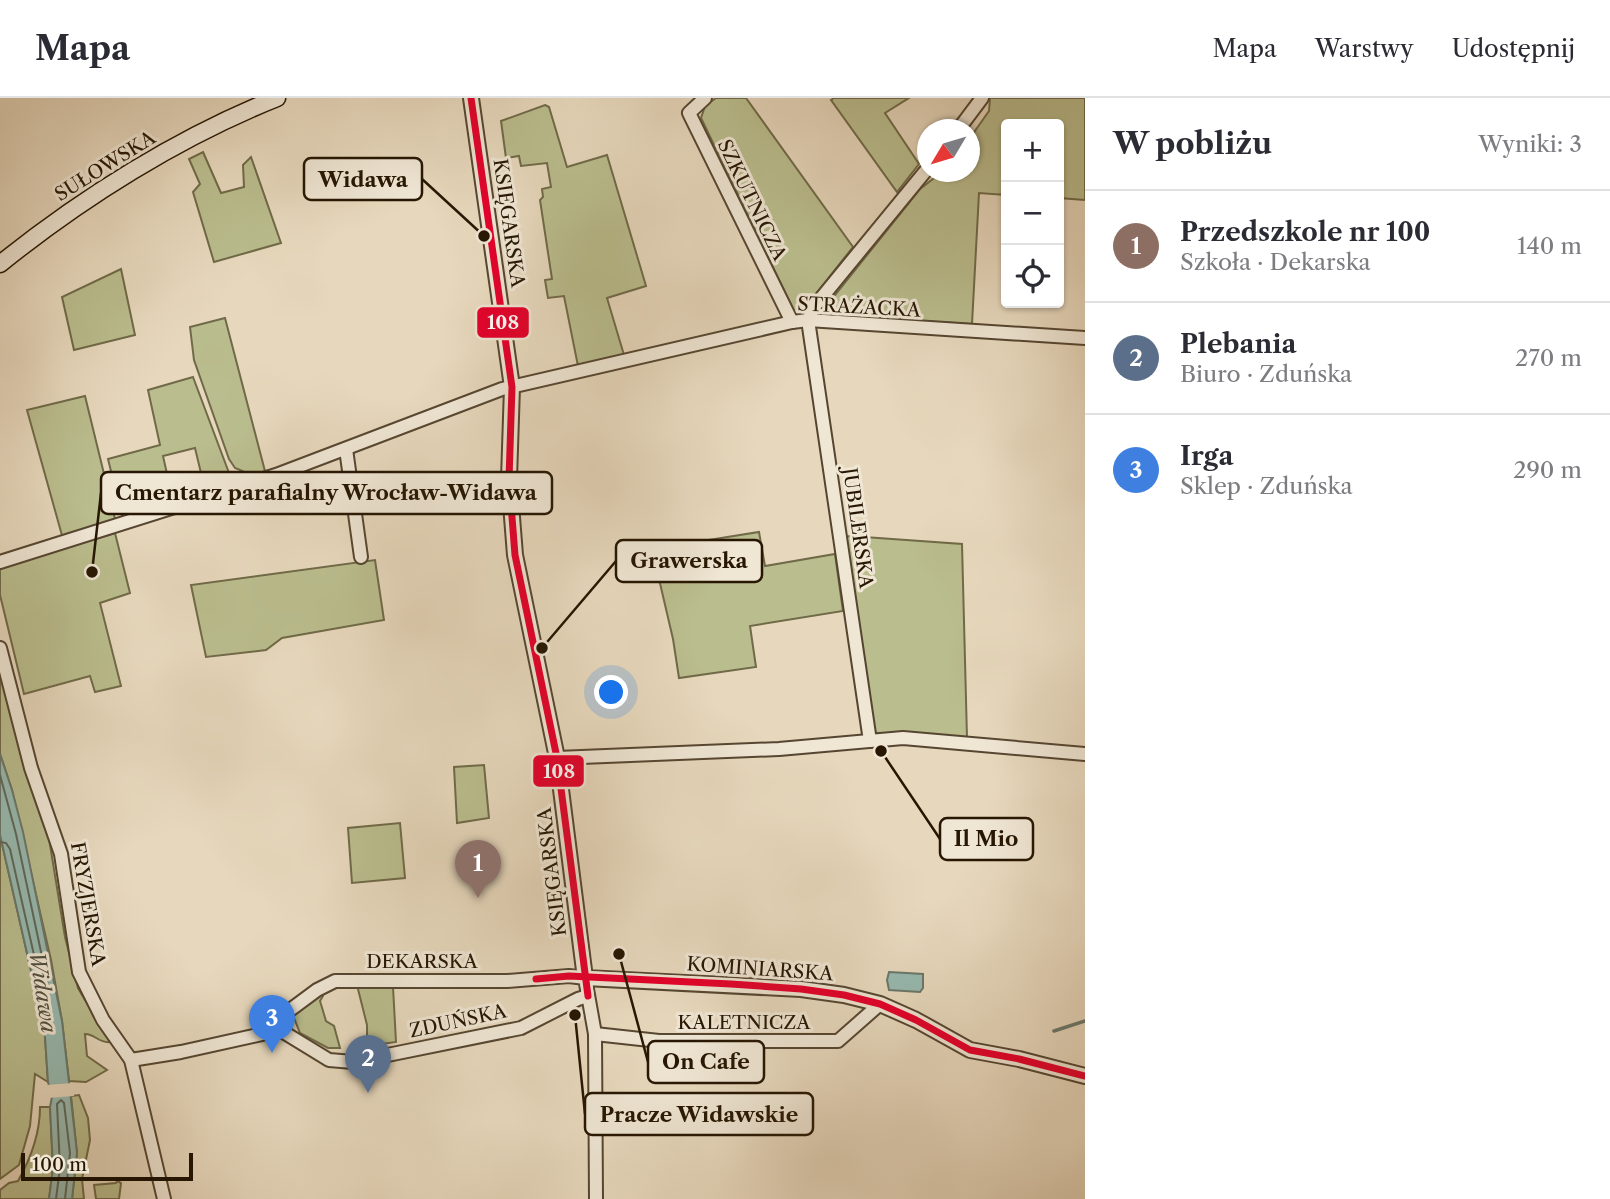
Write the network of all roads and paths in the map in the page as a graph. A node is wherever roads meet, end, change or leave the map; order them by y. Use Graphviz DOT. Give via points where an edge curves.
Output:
graph roads {
  1 [pos="276,98"];
  2 [pos="471,98"];
  3 [pos="705,98"];
  4 [pos="982,98"];
  5 [pos="966,119"];
  6 [pos="917,181"];
  7 [pos="0,264"];
  8 [pos="808,320"];
  9 [pos="792,322"];
  10 [pos="1085,338"];
  11 [pos="512,387"];
  12 [pos="346,449"];
  13 [pos="361,557"];
  14 [pos="0,562"];
  15 [pos="0,648"];
  16 [pos="870,741"];
  17 [pos="1085,754"];
  18 [pos="557,758"];
  19 [pos="585,978"];
  20 [pos="588,996"];
  21 [pos="880,1004"];
  22 [pos="280,1030"];
  23 [pos="599,1034"];
  24 [pos="131,1060"];
  25 [pos="1085,1076"];
  26 [pos="164,1199"];
  27 [pos="596,1199"];
  1 -- 7 [label="main road, SUŁOWSKA" via="122,178"];
  2 -- 11 [label="street, KSIĘGARSKA"];
  3 -- 9 [label="street, SZKUTNICZA" via="690,113"];
  4 -- 5 [label="street"];
  6 -- 8 [label="street"];
  8 -- 9 [label="street, STRAŻACKA"];
  8 -- 10 [label="street, STRAŻACKA"];
  8 -- 16 [label="street, JUBILERSKA"];
  9 -- 11 [label="street, STRAŻACKA"];
  11 -- 12 [label="street, STRAŻACKA"];
  11 -- 18 [label="street, KSIĘGARSKA" via="509,479 515,555"];
  12 -- 13 [label="street"];
  12 -- 14 [label="street, STRAŻACKA"];
  15 -- 24 [label="street, FRYZJERSKA" via="31,768 61,854 79,972 97,1010"];
  16 -- 17 [label="street" via="903,738"];
  16 -- 18 [label="street"];
  18 -- 19 [label="street, KSIĘGARSKA"];
  19 -- 20 [label="street"];
  19 -- 21 [label="street, KOMINIARSKA" via="801,989"];
  19 -- 22 [label="street, DEKARSKA" via="344,979 317,990 286,1013"];
  20 -- 22 [label="street, ZDUŃSKA" via="521,1028 353,1062 329,1060"];
  20 -- 23 [label="street"];
  21 -- 23 [label="street, KALETNICZA" via="838,1041 659,1041"];
  21 -- 25 [label="street, KOMINIARSKA" via="971,1050"];
  22 -- 24 [label="street"];
  23 -- 27 [label="street"];
  24 -- 26 [label="street, FRYZJERSKA"];
}
